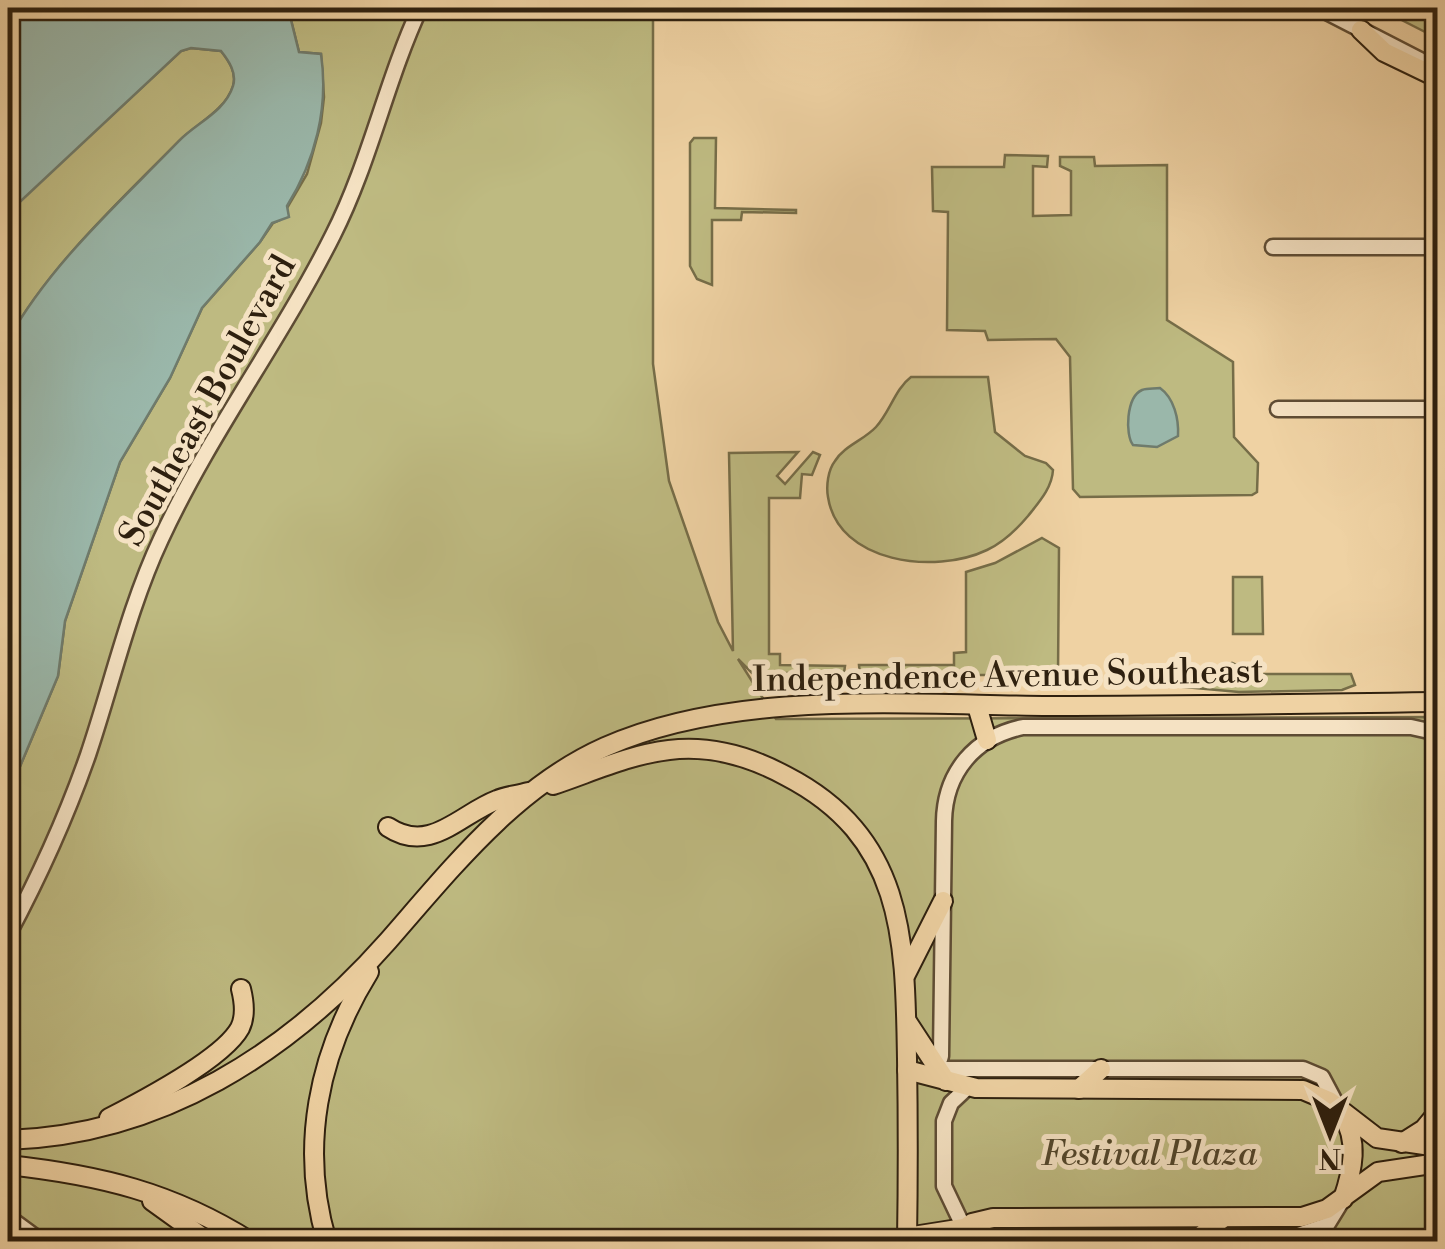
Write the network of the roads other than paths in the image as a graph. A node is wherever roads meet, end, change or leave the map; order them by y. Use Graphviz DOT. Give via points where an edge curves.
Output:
graph roads {
  1 [pos="420,8"];
  2 [pos="1319,8"];
  3 [pos="1362,30"];
  4 [pos="1438,69"];
  5 [pos="1438,78"];
  6 [pos="1272,247"];
  7 [pos="1438,247"];
  8 [pos="1278,409"];
  9 [pos="1438,409"];
  10 [pos="1438,702"];
  11 [pos="1263,705"];
  12 [pos="977,706"];
  13 [pos="1102,706"];
  14 [pos="1102,726"];
  15 [pos="1262,726"];
  16 [pos="1438,732"];
  17 [pos="987,740"];
  18 [pos="605,756"];
  19 [pos="537,790"];
  20 [pos="388,826"];
  21 [pos="943,900"];
  22 [pos="8,936"];
  23 [pos="388,942"];
  24 [pos="906,974"];
  25 [pos="241,989"];
  26 [pos="907,1022"];
  27 [pos="1101,1069"];
  28 [pos="907,1070"];
  29 [pos="942,1075"];
  30 [pos="968,1087"];
  31 [pos="1079,1088"];
  32 [pos="1339,1109"];
  33 [pos="1438,1112"];
  34 [pos="56,1136"];
  35 [pos="8,1140"];
  36 [pos="1402,1143"];
  37 [pos="1438,1147"];
  38 [pos="1438,1163"];
  39 [pos="8,1166"];
  40 [pos="102,1178"];
  41 [pos="1343,1199"];
  42 [pos="8,1217"];
  43 [pos="1223,1218"];
  44 [pos="964,1228"];
  45 [pos="907,1239"];
  46 [pos="1197,1239"];
  47 [pos="42,1242"];
  48 [pos="208,1242"];
  49 [pos="250,1242"];
  50 [pos="327,1242"];
  51 [pos="946,1242"];
  1 -- 22 [label="street, Southeast Boulevard" via="333,236 161,540 68,809"];
  2 -- 3 [label="street"];
  3 -- 4 [label="street"];
  3 -- 5 [label="main road" via="1384,52"];
  6 -- 7 [label="street"];
  8 -- 9 [label="street"];
  10 -- 11 [label="main road, Independence Avenue Southeast"];
  11 -- 13 [label="main road, Independence Avenue Southeast"];
  11 -- 15 [label="main road"];
  12 -- 13 [label="main road, Independence Avenue Southeast"];
  12 -- 17 [label="main road"];
  12 -- 18 [label="main road, Independence Avenue Southeast" via="750,710 685,720"];
  13 -- 14 [label="main road"];
  14 -- 15 [label="street, Independence Avenue Southeast"];
  14 -- 17 [label="street, Independence Avenue Southeast" via="1030,726"];
  15 -- 16 [label="street, Independence Avenue Southeast"];
  17 -- 21 [label="street" via="961,764 948,791"];
  18 -- 19 [label="main road, Independence Avenue Southeast"];
  18 -- 24 [label="main road, Independence Avenue Southeast" via="726,753 803,785 855,832 878,866 902,936"];
  19 -- 20 [label="main road" via="495,800 427,836 402,835"];
  19 -- 23 [label="main road, Independence Avenue Southeast" via="475,843"];
  21 -- 24 [label="main road"];
  21 -- 29 [label="street"];
  23 -- 34 [label="main road, Independence Avenue Southeast" via="301,1026 224,1080 132,1120"];
  23 -- 50 [label="main road" via="346,1014 320,1086 314,1168"];
  24 -- 26 [label="main road, Independence Avenue Southeast"];
  25 -- 34 [label="main road" via="242,1024 234,1036 136,1104"];
  26 -- 28 [label="main road, Independence Avenue Southeast"];
  26 -- 29 [label="main road"];
  27 -- 29 [label="street"];
  27 -- 31 [label="main road"];
  27 -- 32 [label="street" via="1304,1069 1326,1082"];
  28 -- 29 [label="main road"];
  28 -- 45 [label="main road, Independence Avenue Southeast"];
  29 -- 30 [label="main road"];
  30 -- 31 [label="main road"];
  30 -- 44 [label="street" via="946,1112 944,1151 944,1186"];
  31 -- 32 [label="main road" via="1294,1089"];
  32 -- 36 [label="main road" via="1377,1138"];
  32 -- 41 [label="main road" via="1354,1154"];
  33 -- 36 [label="main road"];
  34 -- 35 [label="main road, Independence Avenue Southeast"];
  36 -- 37 [label="main road"];
  38 -- 41 [label="main road" via="1378,1172"];
  39 -- 40 [label="main road"];
  40 -- 48 [label="main road" via="148,1199"];
  40 -- 49 [label="main road" via="188,1206"];
  41 -- 43 [label="main road" via="1302,1217"];
  41 -- 46 [label="street" via="1326,1225 1299,1236"];
  42 -- 47 [label="street"];
  43 -- 44 [label="main road" via="993,1218"];
  43 -- 46 [label="main road"];
  44 -- 45 [label="main road"];
  44 -- 46 [label="street" via="998,1240"];
  44 -- 51 [label="main road"];
}
